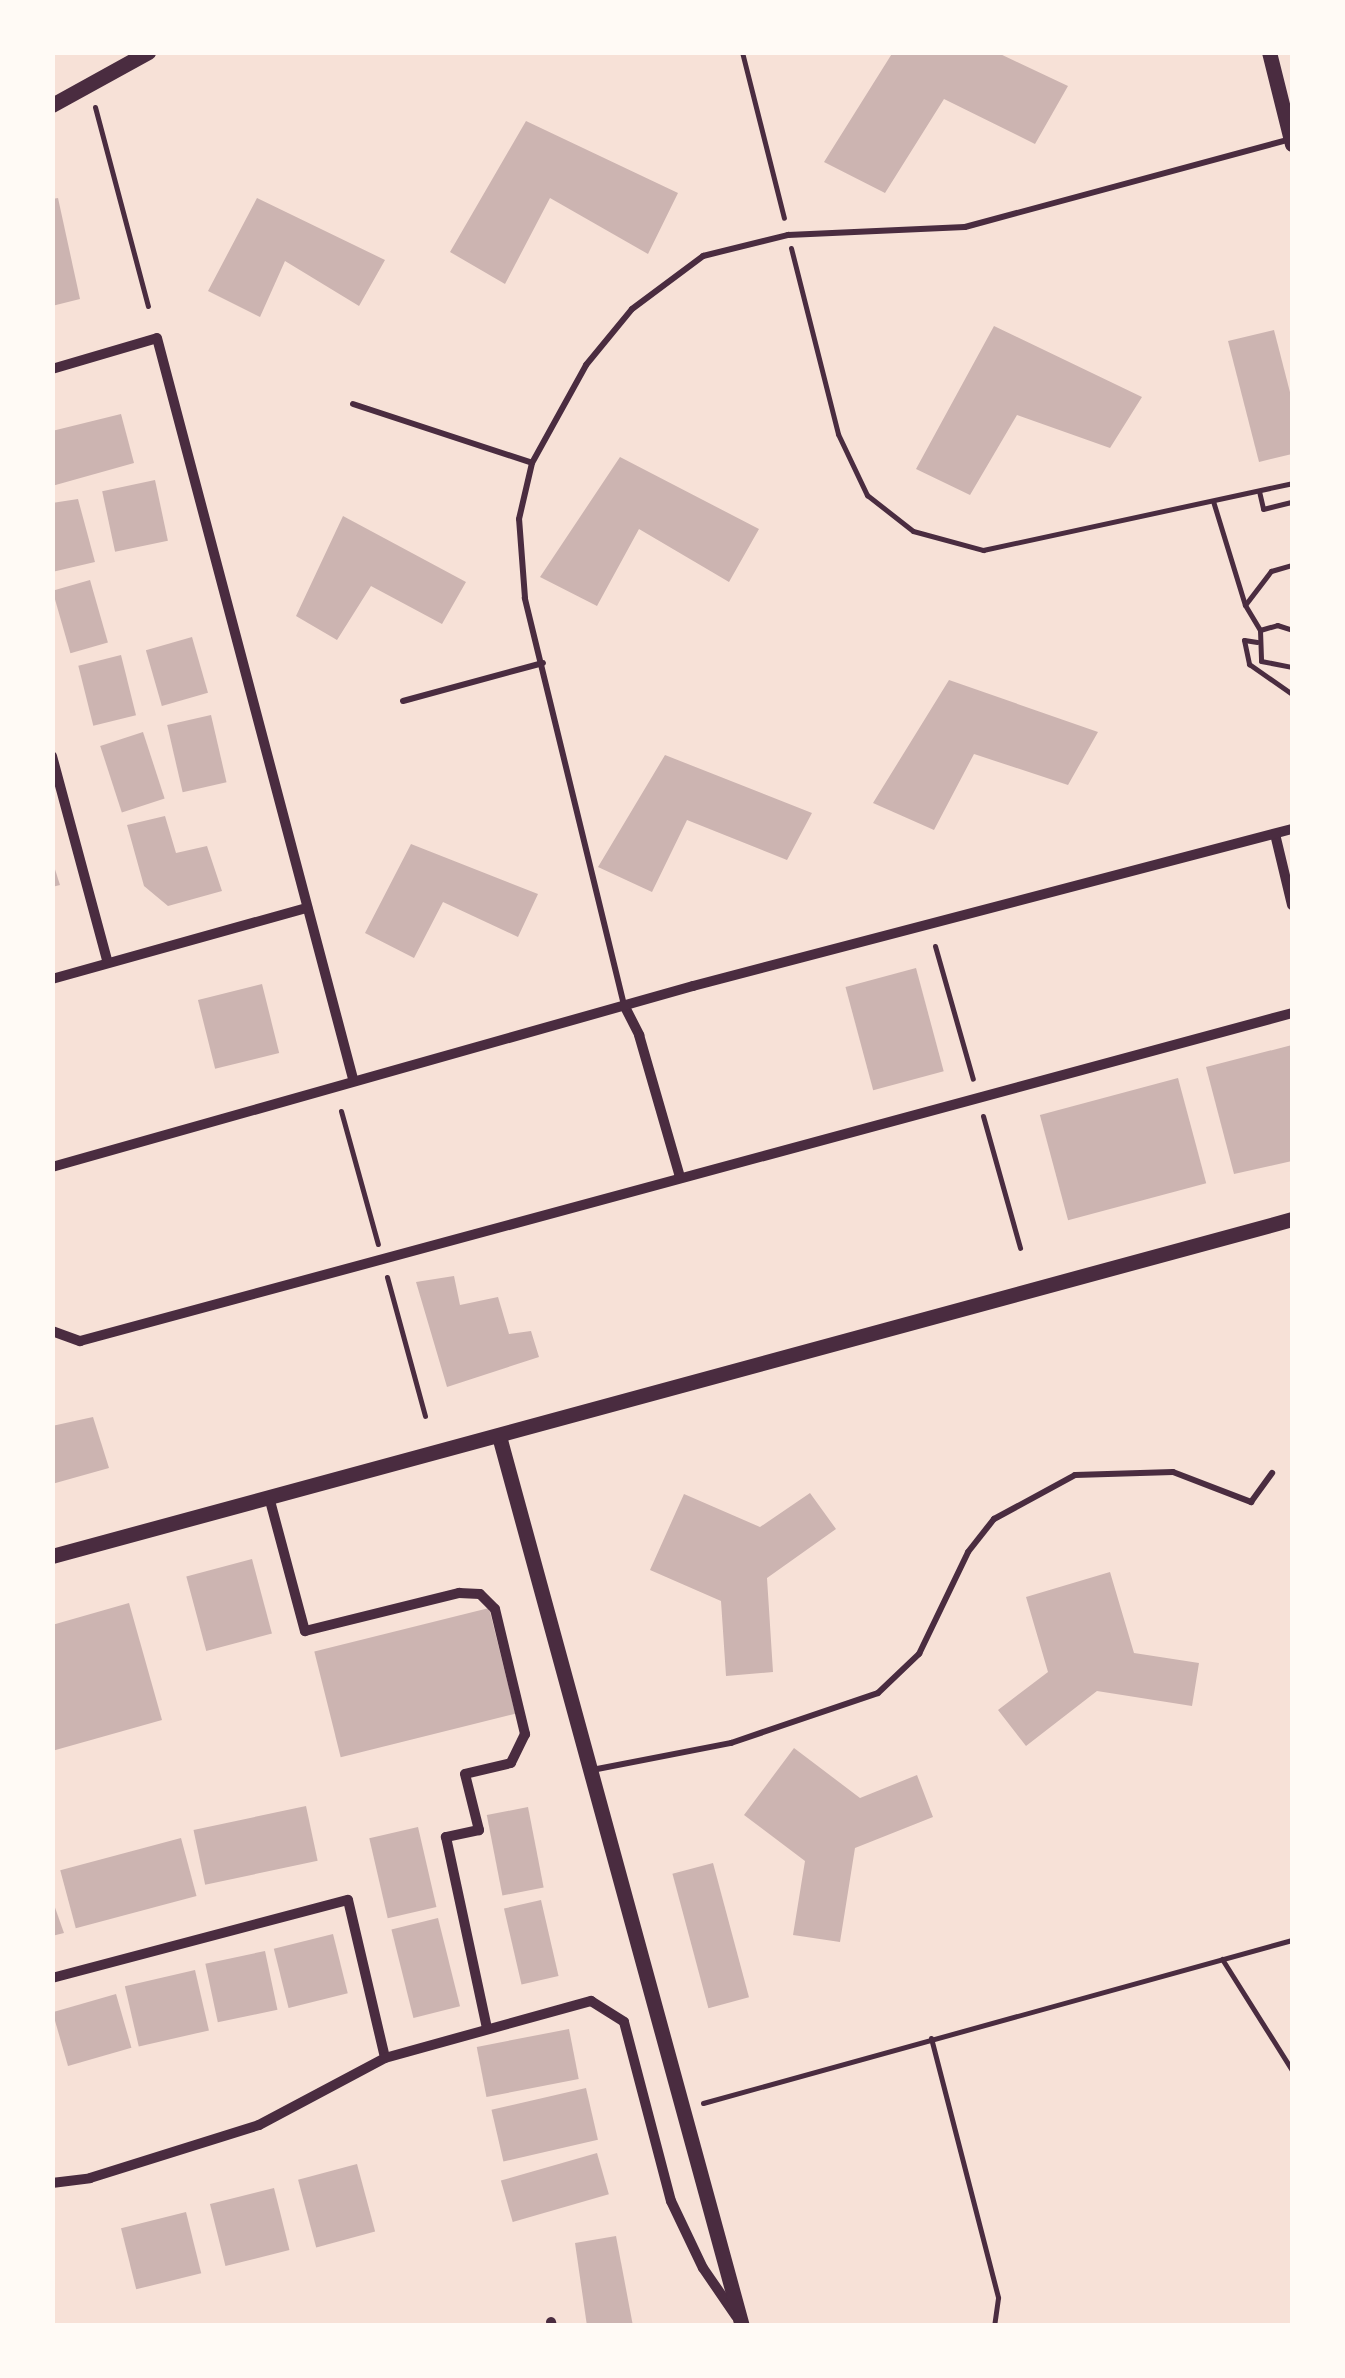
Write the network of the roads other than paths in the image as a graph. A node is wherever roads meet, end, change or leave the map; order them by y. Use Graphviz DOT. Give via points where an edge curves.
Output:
graph roads {
  1 [pos="148,52"];
  2 [pos="1269,52"];
  3 [pos="52,105"];
  4 [pos="1292,141"];
  5 [pos="52,369"];
  6 [pos="352,404"];
  7 [pos="532,463"];
  8 [pos="543,663"];
  9 [pos="403,701"];
  10 [pos="52,756"];
  11 [pos="1292,829"];
  12 [pos="1275,834"];
  13 [pos="1292,905"];
  14 [pos="307,908"];
  15 [pos="108,963"];
  16 [pos="52,978"];
  17 [pos="624,1005"];
  18 [pos="1292,1013"];
  19 [pos="354,1079"];
  20 [pos="52,1167"];
  21 [pos="680,1177"];
  22 [pos="1292,1220"];
  23 [pos="52,1332"];
  24 [pos="499,1436"];
  25 [pos="1272,1472"];
  26 [pos="269,1497"];
  27 [pos="52,1556"];
  28 [pos="591,1770"];
  29 [pos="52,1978"];
  30 [pos="486,2029"];
  31 [pos="386,2058"];
  32 [pos="52,2182"];
  33 [pos="742,2324"];
  1 -- 3 [label="street"];
  2 -- 4 [label="street"];
  4 -- 7 [label="lane" via="965,227 788,235 702,256 632,309 586,365"];
  5 -- 14 [label="street" via="157,338"];
  6 -- 7 [label="lane"];
  7 -- 8 [label="lane" via="519,519 525,598"];
  8 -- 9 [label="lane"];
  8 -- 17 [label="lane"];
  10 -- 15 [label="street"];
  11 -- 12 [label="street"];
  12 -- 13 [label="street"];
  12 -- 17 [label="street"];
  14 -- 15 [label="street"];
  14 -- 19 [label="street"];
  15 -- 16 [label="street"];
  17 -- 19 [label="street"];
  17 -- 21 [label="street" via="640,1036"];
  18 -- 21 [label="street"];
  19 -- 20 [label="street"];
  21 -- 23 [label="street" via="80,1341"];
  22 -- 24 [label="street"];
  24 -- 26 [label="street"];
  24 -- 28 [label="street"];
  25 -- 28 [label="lane" via="1251,1502 1173,1472 1075,1475 994,1519 968,1552 919,1654 878,1693 731,1742"];
  26 -- 27 [label="street"];
  26 -- 30 [label="street" via="305,1631 459,1593 480,1594 495,1609 525,1734 511,1762 465,1774 479,1830 446,1837"];
  28 -- 33 [label="street"];
  29 -- 31 [label="street" via="348,1900"];
  30 -- 31 [label="street"];
  30 -- 33 [label="street" via="591,2001 624,2022 671,2201 703,2268"];
  31 -- 32 [label="street" via="259,2125 90,2178"];
}
